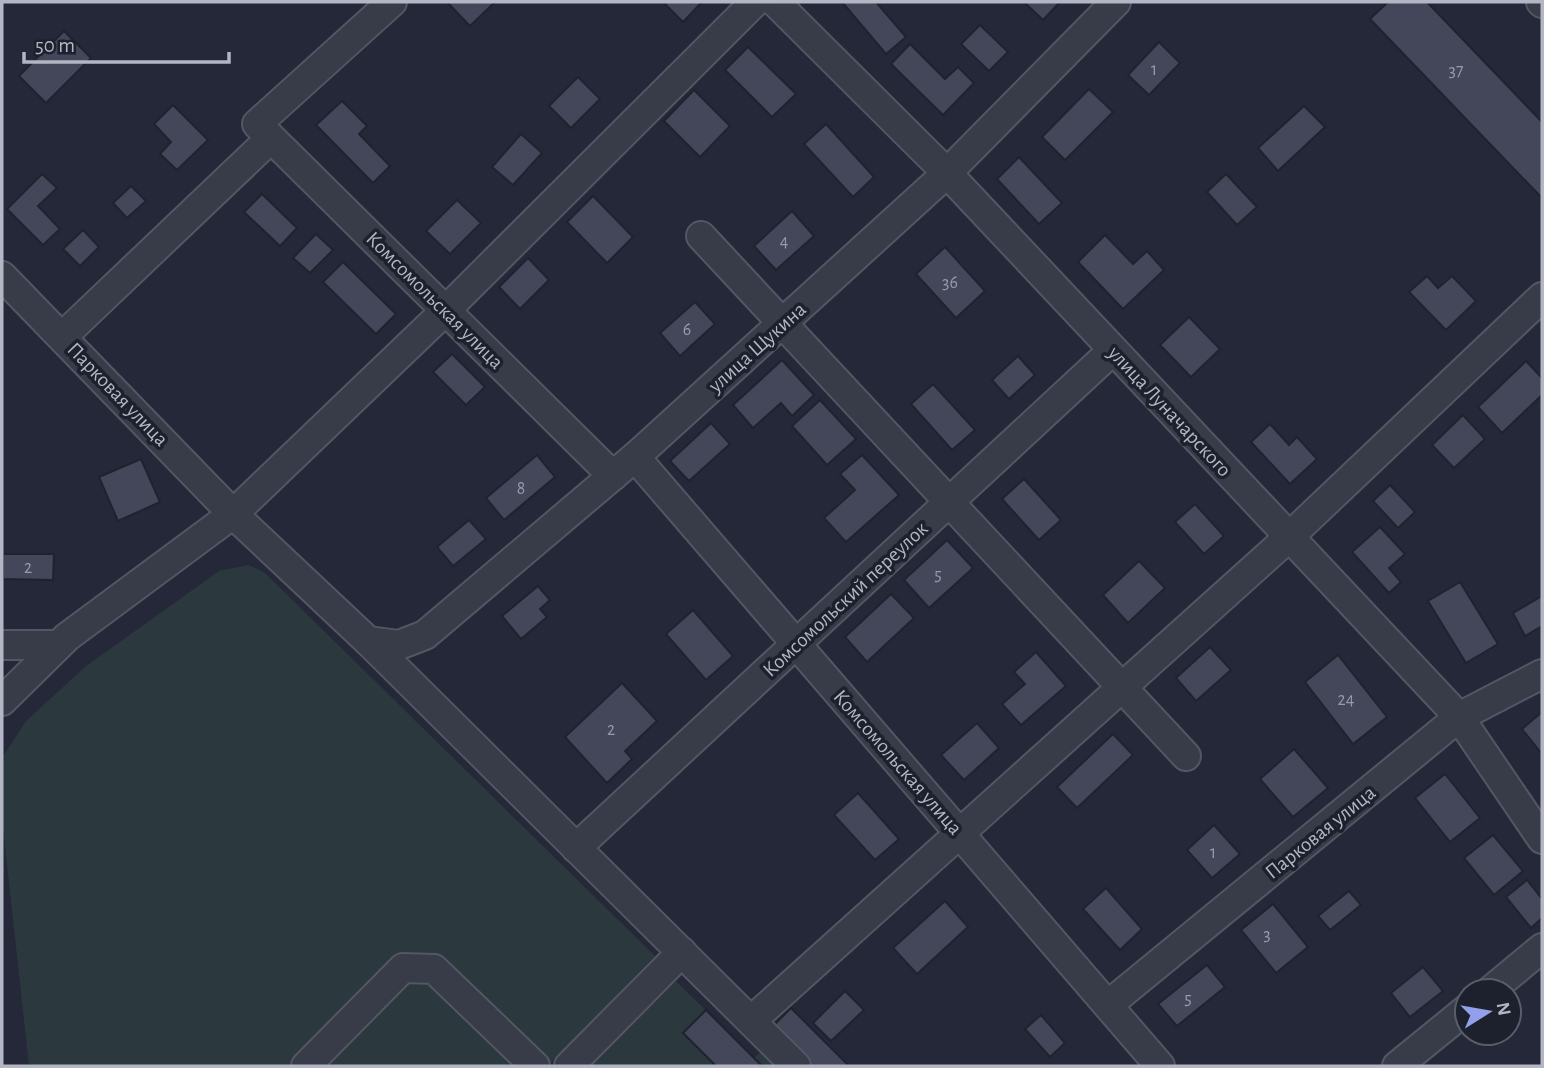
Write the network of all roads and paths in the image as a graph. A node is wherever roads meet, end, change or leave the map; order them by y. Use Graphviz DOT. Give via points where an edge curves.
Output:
graph roads {
  1 [pos="392,2"];
  2 [pos="755,2"];
  3 [pos="775,2"];
  4 [pos="1115,2"];
  5 [pos="264,131"];
  6 [pos="947,173"];
  7 [pos="701,236"];
  8 [pos="2,276"];
  9 [pos="1542,297"];
  10 [pos="446,310"];
  11 [pos="782,323"];
  12 [pos="62,337"];
  13 [pos="1113,350"];
  14 [pos="635,457"];
  15 [pos="613,476"];
  16 [pos="949,502"];
  17 [pos="233,514"];
  18 [pos="1289,537"];
  19 [pos="368,641"];
  20 [pos="796,644"];
  21 [pos="2,645"];
  22 [pos="58,645"];
  23 [pos="1542,674"];
  24 [pos="1122,687"];
  25 [pos="2,701"];
  26 [pos="1459,717"];
  27 [pos="1186,756"];
  28 [pos="959,833"];
  29 [pos="1542,839"];
  30 [pos="576,848"];
  31 [pos="1542,948"];
  32 [pos="682,952"];
  33 [pos="1507,977"];
  34 [pos="1108,1005"];
  35 [pos="1453,1020"];
  36 [pos="751,1021"];
  37 [pos="306,1066"];
  38 [pos="535,1066"];
  39 [pos="569,1066"];
  40 [pos="796,1066"];
  41 [pos="1160,1066"];
  42 [pos="1397,1066"];
  1 -- 5 [label="street"];
  2 -- 10 [label="street"];
  3 -- 6 [label="street, улица Луначарского"];
  4 -- 6 [label="street, улица Щукина"];
  5 -- 10 [label="street, Комсомольская улица"];
  5 -- 12 [label="street"];
  6 -- 11 [label="street, улица Щукина"];
  6 -- 13 [label="street, улица Луначарского"];
  7 -- 11 [label="street"];
  8 -- 12 [label="street, Парковая улица"];
  9 -- 18 [label="street"];
  10 -- 15 [label="street, Комсомольская улица"];
  10 -- 17 [label="street"];
  11 -- 14 [label="street, улица Щукина"];
  11 -- 16 [label="street"];
  12 -- 17 [label="street, Парковая улица"];
  13 -- 16 [label="street, Комсомольский переулок"];
  13 -- 18 [label="street, улица Луначарского"];
  14 -- 15 [label="street, улица Щукина"];
  14 -- 20 [label="street, Комсомольская улица"];
  15 -- 19 [label="street, улица Щукина" via="425,635 399,645"];
  16 -- 20 [label="street, Комсомольский переулок"];
  16 -- 24 [label="street"];
  17 -- 19 [label="street, Парковая улица"];
  17 -- 22 [label="street"];
  18 -- 24 [label="street"];
  18 -- 26 [label="street, улица Луначарского"];
  19 -- 30 [label="street, Парковая улица"];
  20 -- 28 [label="street, Комсомольская улица"];
  20 -- 30 [label="street, Комсомольский переулок"];
  21 -- 22 [label="street"];
  22 -- 25 [label="street"];
  23 -- 26 [label="street, Парковая улица"];
  24 -- 27 [label="street"];
  24 -- 28 [label="street"];
  26 -- 29 [label="street, улица Луначарского"];
  26 -- 34 [label="street, Парковая улица"];
  28 -- 34 [label="street, Комсомольская улица"];
  28 -- 36 [label="street"];
  30 -- 32 [label="street, Парковая улица"];
  31 -- 33 [label="street"];
  32 -- 36 [label="street, Парковая улица"];
  32 -- 39 [label="street"];
  34 -- 41 [label="street, Комсомольская улица"];
  35 -- 42 [label="street"];
  36 -- 40 [label="street, Парковая улица"];
  37 -- 38 [label="street" via="403,968 421,967 434,969"];
}
